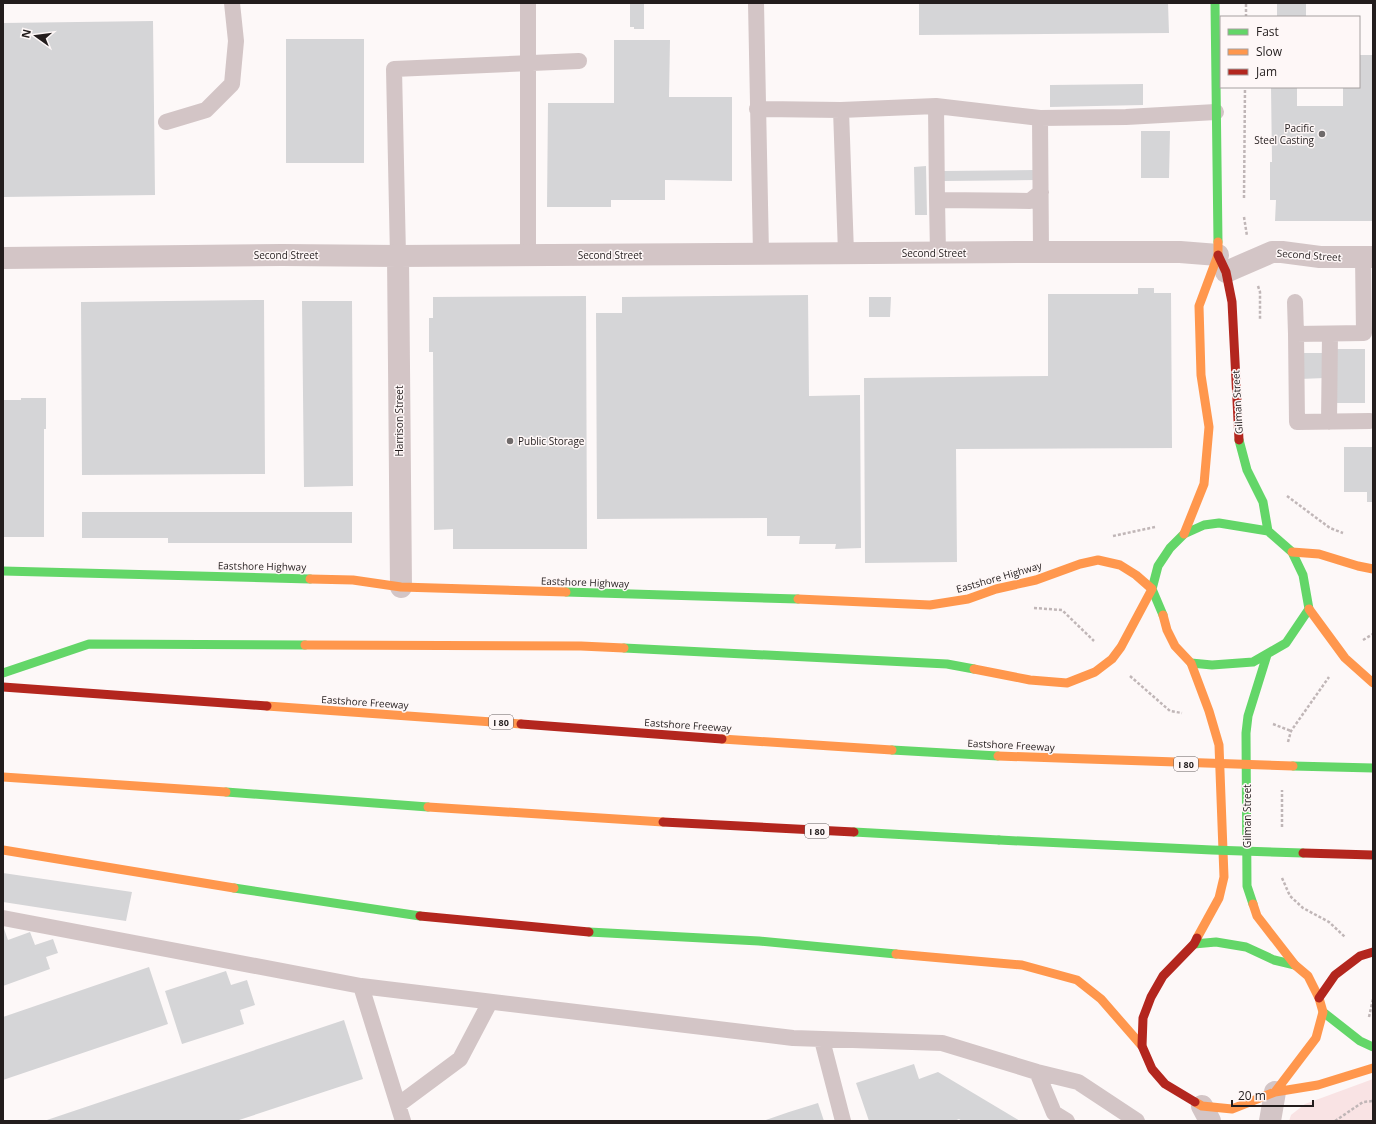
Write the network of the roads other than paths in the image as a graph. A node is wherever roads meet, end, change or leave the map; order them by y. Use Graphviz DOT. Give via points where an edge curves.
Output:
graph roads {
  1 [pos="232,3"];
  2 [pos="528,3"];
  3 [pos="756,3"];
  4 [pos="1215,3"];
  5 [pos="579,61"];
  6 [pos="528,62"];
  7 [pos="936,106"];
  8 [pos="757,110"];
  9 [pos="840,110"];
  10 [pos="1216,112"];
  11 [pos="1040,118"];
  12 [pos="166,122"];
  13 [pos="1041,192"];
  14 [pos="937,200"];
  15 [pos="1041,252"];
  16 [pos="846,253"];
  17 [pos="938,253"];
  18 [pos="761,254"];
  19 [pos="528,255"];
  20 [pos="398,256"];
  21 [pos="1368,257"];
  22 [pos="3,258"];
  23 [pos="1222,264"];
  24 [pos="1295,302"];
  25 [pos="1296,334"];
  26 [pos="1330,334"];
  27 [pos="1370,421"];
  28 [pos="1329,422"];
  29 [pos="1268,531"];
  30 [pos="1184,534"];
  31 [pos="1292,552"];
  32 [pos="1373,569"];
  33 [pos="3,571"];
  34 [pos="400,587"];
  35 [pos="1152,589"];
  36 [pos="1309,609"];
  37 [pos="1267,656"];
  38 [pos="1191,663"];
  39 [pos="3,673"];
  40 [pos="1373,683"];
  41 [pos="3,686"];
  42 [pos="1373,768"];
  43 [pos="3,777"];
  44 [pos="3,850"];
  45 [pos="1373,855"];
  46 [pos="3,918"];
  47 [pos="1194,944"];
  48 [pos="1373,952"];
  49 [pos="1295,965"];
  50 [pos="361,986"];
  51 [pos="1319,998"];
  52 [pos="490,1002"];
  53 [pos="1322,1012"];
  54 [pos="822,1040"];
  55 [pos="1142,1046"];
  56 [pos="1373,1047"];
  57 [pos="1373,1068"];
  58 [pos="1037,1072"];
  59 [pos="1275,1092"];
  60 [pos="398,1105"];
  61 [pos="1206,1114"];
  62 [pos="403,1121"];
  63 [pos="843,1121"];
  64 [pos="1067,1121"];
  65 [pos="1137,1121"];
  66 [pos="1270,1121"];
  1 -- 12 [label="lane" via="236,42 232,84 206,110"];
  2 -- 6 [label="lane"];
  3 -- 8 [label="lane"];
  4 -- 10 [label="main road, Gilman Street"];
  5 -- 6 [label="lane"];
  6 -- 19 [label="lane"];
  6 -- 20 [label="lane" via="394,69"];
  7 -- 9 [label="lane"];
  7 -- 11 [label="lane"];
  7 -- 14 [label="lane"];
  8 -- 9 [label="lane"];
  8 -- 18 [label="lane"];
  9 -- 16 [label="lane"];
  10 -- 11 [label="lane"];
  10 -- 23 [label="main road, Gilman Street"];
  11 -- 13 [label="lane"];
  13 -- 14 [label="lane" via="1030,201"];
  13 -- 15 [label="lane"];
  14 -- 17 [label="lane"];
  15 -- 17 [label="street, Second Street"];
  15 -- 23 [label="street, Second Street" via="1180,252"];
  16 -- 17 [label="street, Second Street"];
  16 -- 18 [label="street, Second Street"];
  18 -- 19 [label="street, Second Street"];
  19 -- 20 [label="street, Second Street"];
  20 -- 22 [label="street, Second Street"];
  20 -- 34 [label="street, Harrison Street"];
  21 -- 23 [label="street, Second Street" via="1320,257 1272,252 1251,260"];
  21 -- 26 [label="lane" via="1364,333"];
  23 -- 29 [label="main road, Gilman Street" via="1232,302 1238,437 1247,470 1263,502"];
  23 -- 30 [label="main road, Gilman Street" via="1199,306 1201,375 1209,427 1204,484"];
  24 -- 25 [label="lane"];
  25 -- 26 [label="lane"];
  25 -- 28 [label="lane" via="1297,422"];
  26 -- 28 [label="lane"];
  27 -- 28 [label="lane"];
  29 -- 30 [label="main road, Gilman Street" via="1219,523 1204,525"];
  29 -- 31 [label="main road"];
  30 -- 35 [label="main road, Gilman Street" via="1170,548 1158,566"];
  31 -- 32 [label="main road" via="1319,554"];
  31 -- 36 [label="main road" via="1303,575"];
  33 -- 34 [label="main road, Eastshore Highway" via="353,580"];
  34 -- 35 [label="main road, Eastshore Highway" via="930,605 968,599 1098,560 1120,565"];
  35 -- 38 [label="main road" via="1175,646"];
  35 -- 39 [label="main road, Gilman Street" via="1112,659 1095,672 1067,683 1030,680 947,664 581,646 89,644"];
  36 -- 37 [label="main road" via="1286,643"];
  36 -- 40 [label="main road" via="1345,658"];
  37 -- 38 [label="main road" via="1252,662 1233,664"];
  37 -- 49 [label="main road, Gilman Street" via="1248,716 1246,733 1247,886 1257,916"];
  38 -- 47 [label="main road" via="1219,745 1224,877 1219,898"];
  41 -- 42 [label="main road, Eastshore Freeway / I 80, bridge" via="998,756"];
  43 -- 45 [label="main road, I 80, bridge" via="636,822 1189,849"];
  44 -- 55 [label="main road" via="431,918 612,934 759,941 1022,965 1076,980 1101,999"];
  46 -- 50 [label="lane"];
  47 -- 49 [label="main road" via="1216,942 1246,946 1274,960"];
  47 -- 55 [label="main road" via="1163,976 1151,997 1143,1018"];
  48 -- 51 [label="main road" via="1360,956 1335,975"];
  49 -- 51 [label="main road, Gilman Street" via="1308,976"];
  50 -- 52 [label="lane"];
  50 -- 60 [label="lane"];
  51 -- 53 [label="main road, Gilman Street"];
  52 -- 54 [label="lane"];
  52 -- 60 [label="lane" via="460,1059"];
  53 -- 56 [label="main road"];
  53 -- 59 [label="main road, Gilman Street" via="1316,1038"];
  54 -- 58 [label="lane" via="942,1043"];
  54 -- 63 [label="lane"];
  55 -- 61 [label="main road" via="1152,1069 1165,1084"];
  57 -- 59 [label="main road" via="1318,1085"];
  58 -- 64 [label="lane" via="1054,1113"];
  58 -- 65 [label="lane" via="1078,1082"];
  59 -- 61 [label="main road" via="1232,1109"];
  59 -- 66 [label="street, Gilman Street"];
  60 -- 62 [label="lane"];
}
